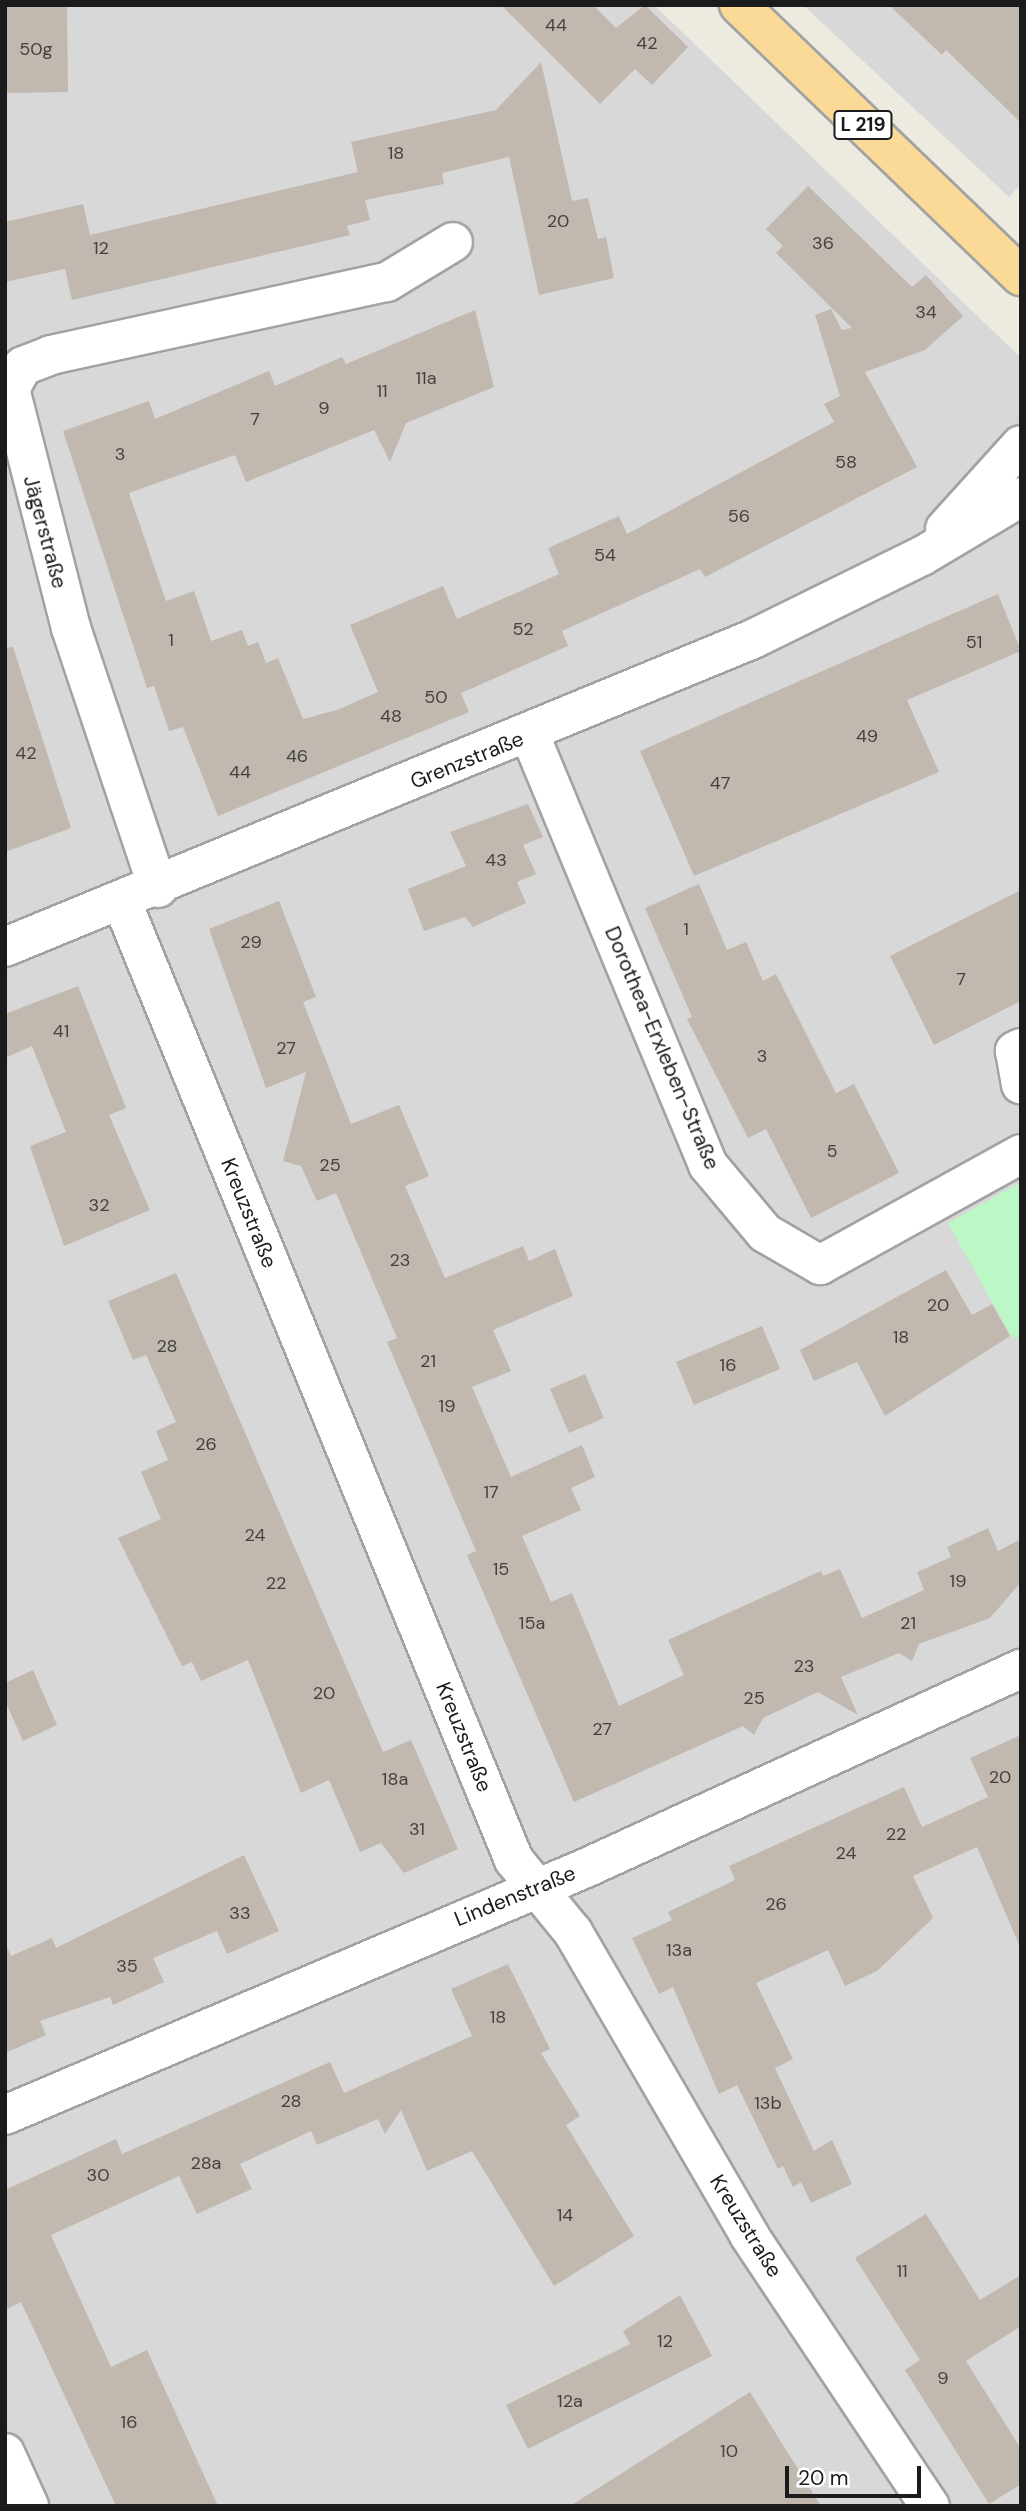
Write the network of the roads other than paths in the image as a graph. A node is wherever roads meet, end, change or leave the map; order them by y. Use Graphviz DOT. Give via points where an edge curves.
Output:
graph roads {
  1 [pos="739,5"];
  2 [pos="453,242"];
  3 [pos="1021,276"];
  4 [pos="1021,445"];
  5 [pos="1021,497"];
  6 [pos="922,556"];
  7 [pos="530,735"];
  8 [pos="158,888"];
  9 [pos="122,902"];
  10 [pos="5,947"];
  11 [pos="1021,1048"];
  12 [pos="1021,1084"];
  13 [pos="1021,1154"];
  14 [pos="1021,1669"];
  15 [pos="539,1884"];
  16 [pos="5,2115"];
  17 [pos="5,2453"];
  18 [pos="29,2506"];
  19 [pos="930,2506"];
  1 -- 3 [label="main road, L 219"];
  2 -- 8 [label="street, Jägerstraße" via="387,282 51,355 23,366 10,389 71,628"];
  4 -- 6 [label="street, Grenzstraße"];
  5 -- 6 [label="street, Grenzstraße"];
  6 -- 7 [label="street, Grenzstraße" via="753,639"];
  7 -- 8 [label="street, Grenzstraße"];
  7 -- 13 [label="street, Dorothea-Erxleben-Straße" via="708,1165 765,1233 820,1265"];
  8 -- 9 [label="street, Grenzstraße"];
  9 -- 10 [label="street, Grenzstraße"];
  9 -- 15 [label="street, Kreuzstraße" via="514,1860"];
  11 -- 12 [label="street" via="1015,1051"];
  14 -- 15 [label="street, Lindenstraße"];
  15 -- 16 [label="street, Lindenstraße"];
  15 -- 19 [label="street, Kreuzstraße" via="749,2235"];
  17 -- 18 [label="street"];
}
